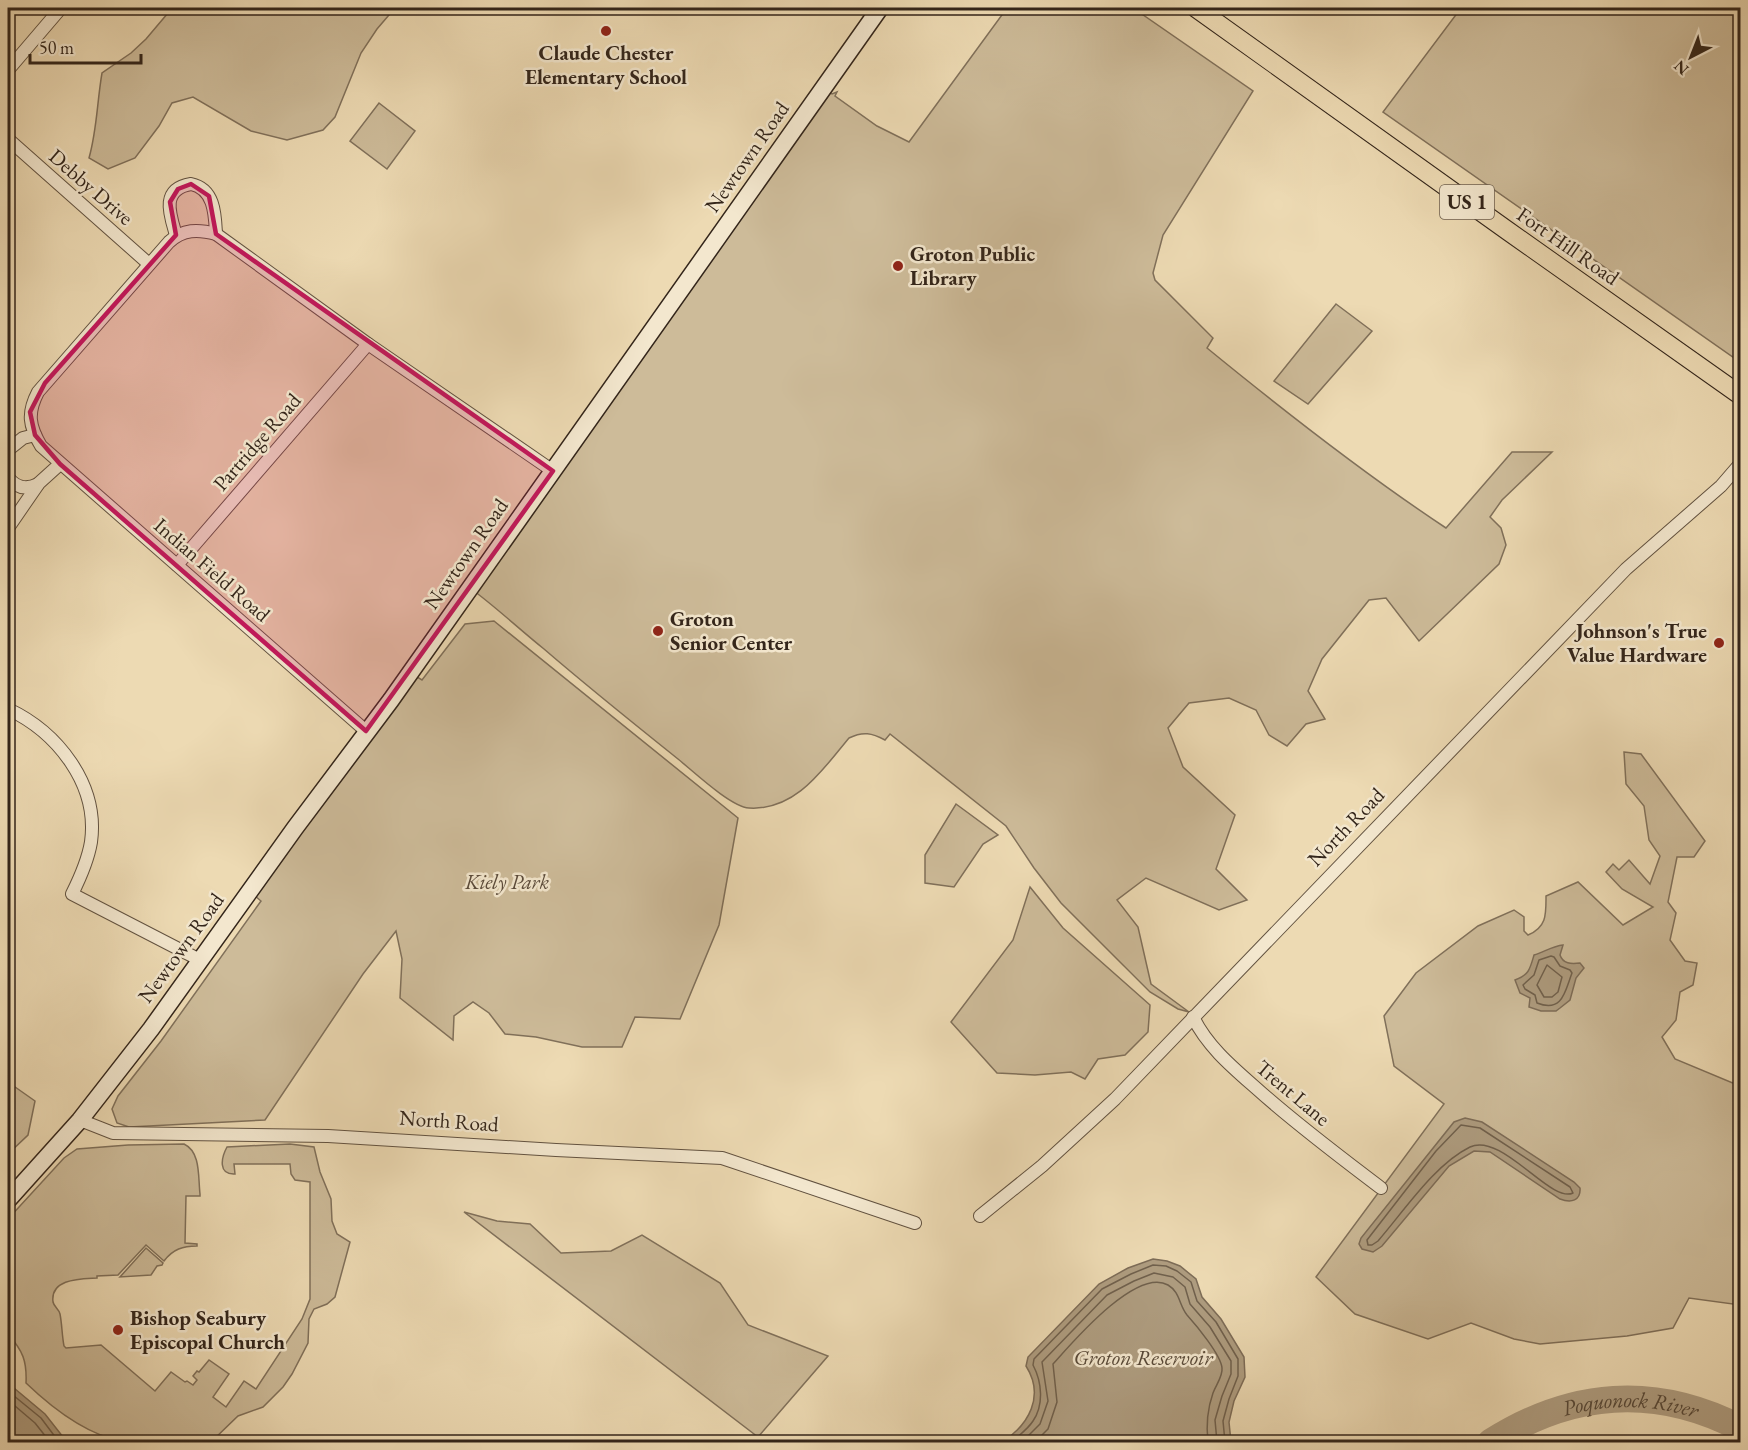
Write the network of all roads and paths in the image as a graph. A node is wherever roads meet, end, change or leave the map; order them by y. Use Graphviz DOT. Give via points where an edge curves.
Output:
graph roads {
  1 [pos="61,8"];
  2 [pos="880,8"];
  3 [pos="1196,8"];
  4 [pos="8,70"];
  5 [pos="8,139"];
  6 [pos="216,234"];
  7 [pos="176,235"];
  8 [pos="149,264"];
  9 [pos="368,344"];
  10 [pos="1740,394"];
  11 [pos="34,435"];
  12 [pos="8,450"];
  13 [pos="60,464"];
  14 [pos="1740,464"];
  15 [pos="553,471"];
  16 [pos="8,477"];
  17 [pos="39,483"];
  18 [pos="8,528"];
  19 [pos="177,565"];
  20 [pos="8,709"];
  21 [pos="366,731"];
  22 [pos="200,960"];
  23 [pos="1193,1017"];
  24 [pos="80,1120"];
  25 [pos="1381,1188"];
  26 [pos="8,1200"];
  27 [pos="980,1216"];
  28 [pos="915,1223"];
  1 -- 4 [label="street"];
  2 -- 15 [label="main road, Newtown Road"];
  3 -- 10 [label="main road, Fort Hill Road / US 1"];
  5 -- 8 [label="street, Debby Drive"];
  6 -- 7 [label="street" via="199,230"];
  6 -- 7 [label="street" via="209,196 191,184 178,189 170,202"];
  6 -- 9 [label="street"];
  7 -- 8 [label="street"];
  8 -- 11 [label="street" via="38,392 30,412"];
  9 -- 15 [label="street"];
  9 -- 19 [label="street, Partridge Road"];
  11 -- 12 [label="street"];
  11 -- 13 [label="street, Indian Field Road"];
  13 -- 17 [label="street"];
  13 -- 19 [label="street, Indian Field Road"];
  14 -- 23 [label="street, North Road" via="1626,569"];
  15 -- 21 [label="main road, Newtown Road"];
  16 -- 17 [label="street" via="20,487 30,488"];
  17 -- 18 [label="street"];
  19 -- 21 [label="street, Indian Field Road"];
  20 -- 22 [label="street" via="54,740 74,768 89,803 91,842 72,894"];
  21 -- 22 [label="main road, Newtown Road"];
  22 -- 24 [label="main road, Newtown Road"];
  23 -- 25 [label="street, Trent Lane" via="1226,1062 1307,1132"];
  23 -- 27 [label="street, North Road" via="1083,1129"];
  24 -- 26 [label="main road"];
  24 -- 28 [label="street, North Road" via="113,1133 328,1136 722,1158"];
}
